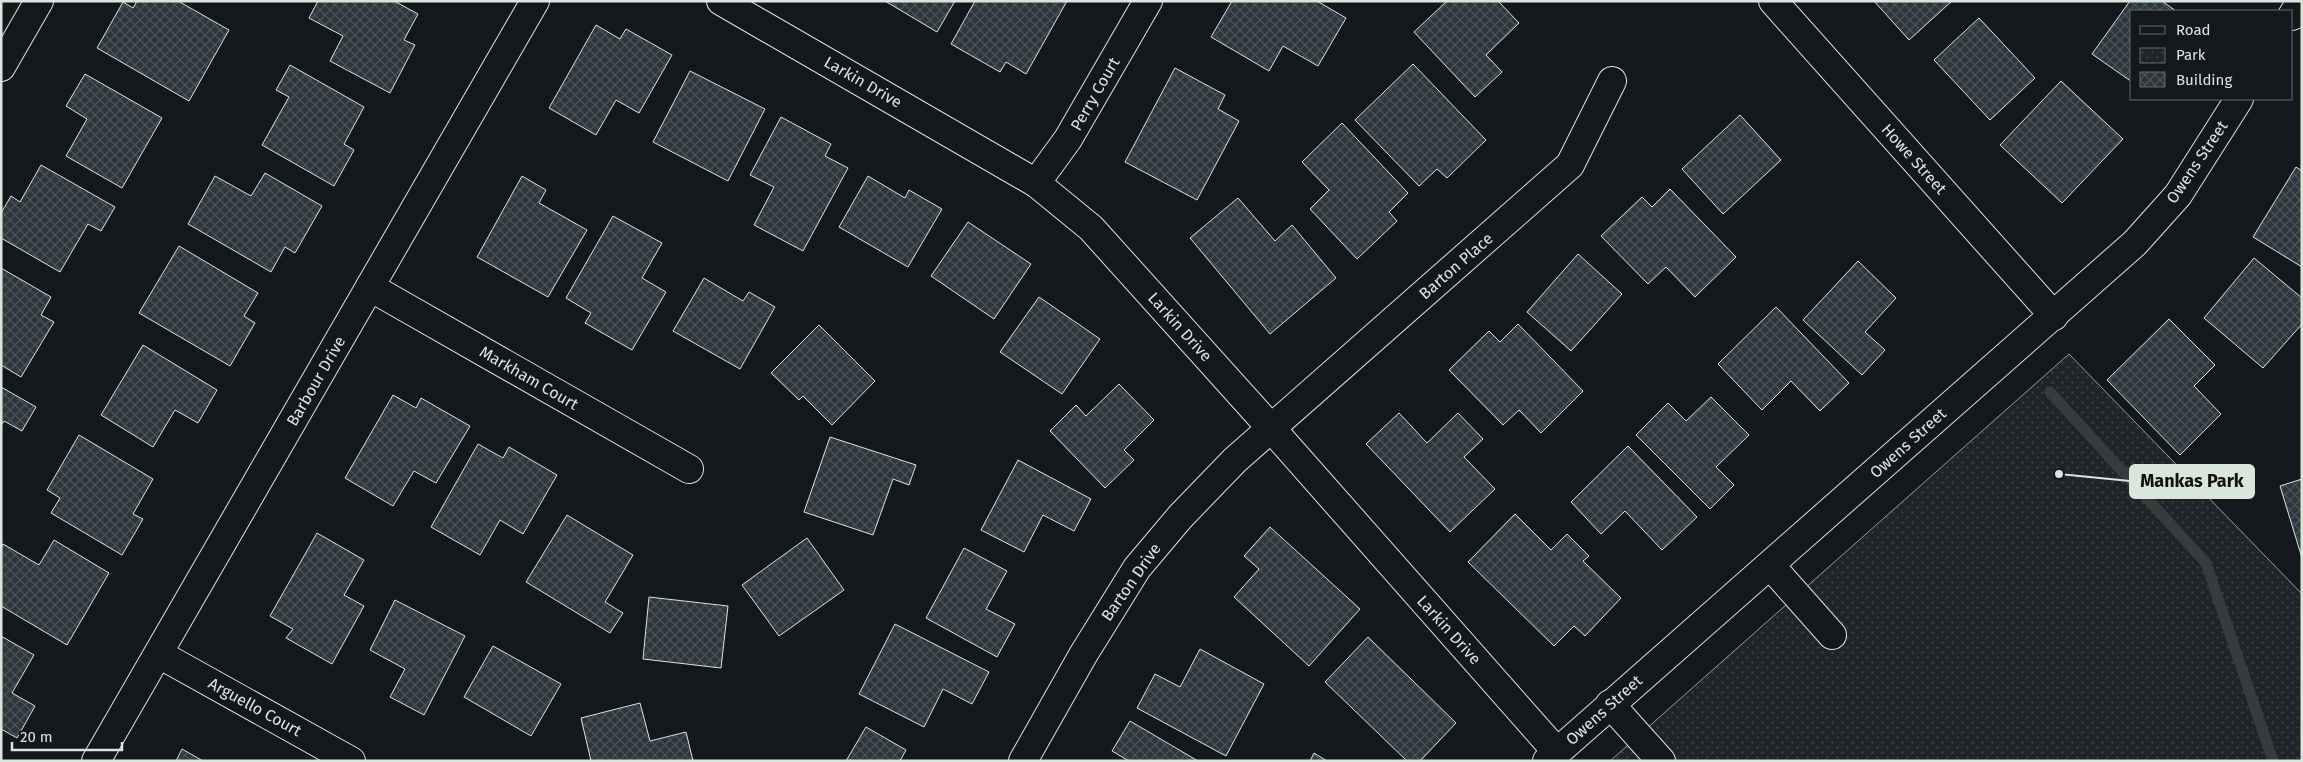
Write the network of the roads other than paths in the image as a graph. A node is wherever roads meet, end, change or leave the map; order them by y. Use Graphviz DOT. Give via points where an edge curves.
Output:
graph roads {
  1 [pos="39,1"];
  2 [pos="535,1"];
  3 [pos="722,1"];
  4 [pos="1148,1"];
  5 [pos="1773,1"];
  6 [pos="2301,1"];
  7 [pos="2293,14"];
  8 [pos="1,67"];
  9 [pos="1612,81"];
  10 [pos="2238,100"];
  11 [pos="1036,183"];
  12 [pos="370,287"];
  13 [pos="2054,316"];
  14 [pos="1271,428"];
  15 [pos="689,469"];
  16 [pos="1770,565"];
  17 [pos="1832,635"];
  18 [pos="158,654"];
  19 [pos="1610,704"];
  20 [pos="1552,756"];
  21 [pos="96,761"];
  22 [pos="352,761"];
  23 [pos="1023,761"];
  24 [pos="1661,761"];
  1 -- 8 [label="street"];
  2 -- 12 [label="street, Barbour Drive"];
  3 -- 11 [label="street, Larkin Drive"];
  4 -- 11 [label="street, Perry Court" via="1068,139"];
  5 -- 13 [label="street, Howe Street"];
  6 -- 7 [label="street"];
  9 -- 14 [label="street, Barton Place" via="1570,165"];
  10 -- 13 [label="street, Owens Street" via="2178,195 2135,243"];
  11 -- 14 [label="street, Larkin Drive" via="1091,228"];
  12 -- 15 [label="street, Markham Court"];
  12 -- 18 [label="street, Barbour Drive"];
  13 -- 16 [label="street, Owens Street"];
  14 -- 20 [label="street, Larkin Drive"];
  14 -- 23 [label="street, Barton Drive" via="1180,517 1137,568"];
  16 -- 17 [label="street"];
  16 -- 19 [label="street, Owens Street"];
  18 -- 21 [label="street, Barbour Drive"];
  18 -- 22 [label="street, Arguello Court"];
  19 -- 20 [label="street, Owens Street"];
  19 -- 24 [label="street"];
}
